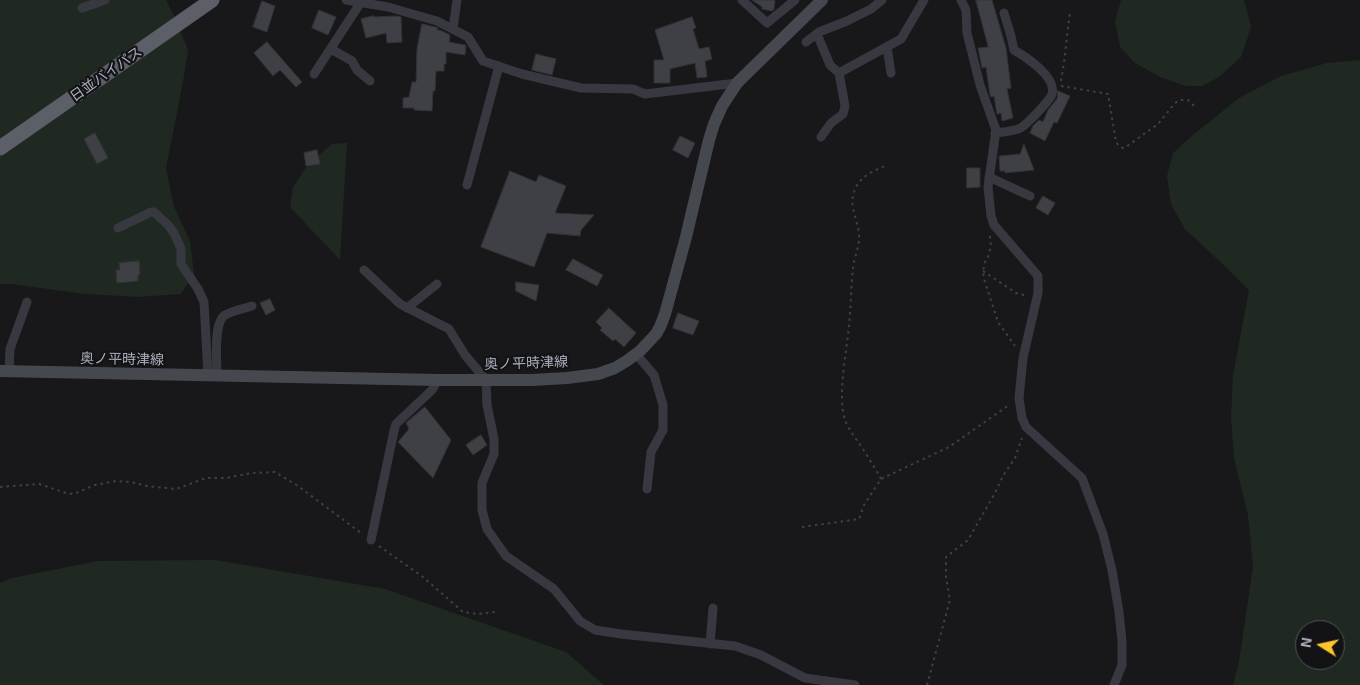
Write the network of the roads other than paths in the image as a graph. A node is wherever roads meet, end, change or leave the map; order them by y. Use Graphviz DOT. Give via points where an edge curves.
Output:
graph roads {
  1 [pos="104,0"];
  2 [pos="212,0"];
  3 [pos="346,0"];
  4 [pos="457,0"];
  5 [pos="742,0"];
  6 [pos="796,0"];
  7 [pos="822,0"];
  8 [pos="882,0"];
  9 [pos="924,0"];
  10 [pos="961,0"];
  11 [pos="361,2"];
  12 [pos="390,4"];
  13 [pos="82,8"];
  14 [pos="1004,13"];
  15 [pos="453,29"];
  16 [pos="817,34"];
  17 [pos="806,42"];
  18 [pos="887,47"];
  19 [pos="331,49"];
  20 [pos="499,66"];
  21 [pos="839,73"];
  22 [pos="892,73"];
  23 [pos="314,74"];
  24 [pos="370,81"];
  25 [pos="737,84"];
  26 [pos="995,133"];
  27 [pos="821,137"];
  28 [pos="0,148"];
  29 [pos="989,177"];
  30 [pos="467,185"];
  31 [pos="1030,196"];
  32 [pos="118,228"];
  33 [pos="364,270"];
  34 [pos="437,284"];
  35 [pos="27,302"];
  36 [pos="252,306"];
  37 [pos="407,308"];
  38 [pos="636,354"];
  39 [pos="4,371"];
  40 [pos="212,375"];
  41 [pos="438,380"];
  42 [pos="486,380"];
  43 [pos="648,489"];
  44 [pos="371,540"];
  45 [pos="713,608"];
  46 [pos="710,644"];
  47 [pos="855,685"];
  48 [pos="1114,685"];
  1 -- 13 [label="street"];
  2 -- 28 [label="highway, 日並バイパス"];
  3 -- 11 [label="street"];
  4 -- 15 [label="street"];
  5 -- 6 [label="street" via="767,23"];
  7 -- 25 [label="main road, 奥ノ平時津線"];
  8 -- 16 [label="street" via="847,22"];
  9 -- 18 [label="street" via="901,39"];
  10 -- 26 [label="street" via="966,10 967,33 980,85"];
  11 -- 12 [label="street"];
  11 -- 19 [label="street"];
  12 -- 15 [label="street"];
  14 -- 26 [label="street" via="1014,50 1050,80 1052,94 1022,128"];
  15 -- 20 [label="street" via="468,37 484,61"];
  16 -- 17 [label="street"];
  16 -- 21 [label="street" via="830,65"];
  18 -- 21 [label="street"];
  18 -- 22 [label="street"];
  19 -- 23 [label="street"];
  19 -- 24 [label="street" via="352,61"];
  20 -- 25 [label="street" via="580,88 633,90 645,94"];
  20 -- 30 [label="street"];
  21 -- 27 [label="street" via="845,106 843,114"];
  25 -- 38 [label="main road, 奥ノ平時津線" via="714,124 665,314 650,341"];
  26 -- 29 [label="street"];
  29 -- 31 [label="street"];
  29 -- 48 [label="street" via="994,224 1038,276 1038,294 1019,398 1022,418 1026,427 1082,478 1102,534 1112,570 1122,641 1122,665"];
  32 -- 40 [label="street" via="154,212 174,233 181,249 181,264 204,302"];
  33 -- 37 [label="street"];
  34 -- 37 [label="street"];
  35 -- 39 [label="street"];
  36 -- 40 [label="street" via="224,316 219,324"];
  37 -- 42 [label="street" via="449,329"];
  38 -- 42 [label="main road, 奥ノ平時津線" via="615,368 598,374"];
  38 -- 43 [label="street" via="654,376 664,405 663,430 651,452"];
  39 -- 40 [label="main road, 奥ノ平時津線"];
  40 -- 41 [label="main road, 奥ノ平時津線"];
  41 -- 42 [label="main road, 奥ノ平時津線"];
  41 -- 44 [label="street" via="432,390 396,424"];
  42 -- 46 [label="street" via="494,454 482,483 482,510 487,529 506,556 554,589 580,621 595,630"];
  45 -- 46 [label="street"];
  46 -- 47 [label="street" via="735,646 761,655 806,678"];
}
